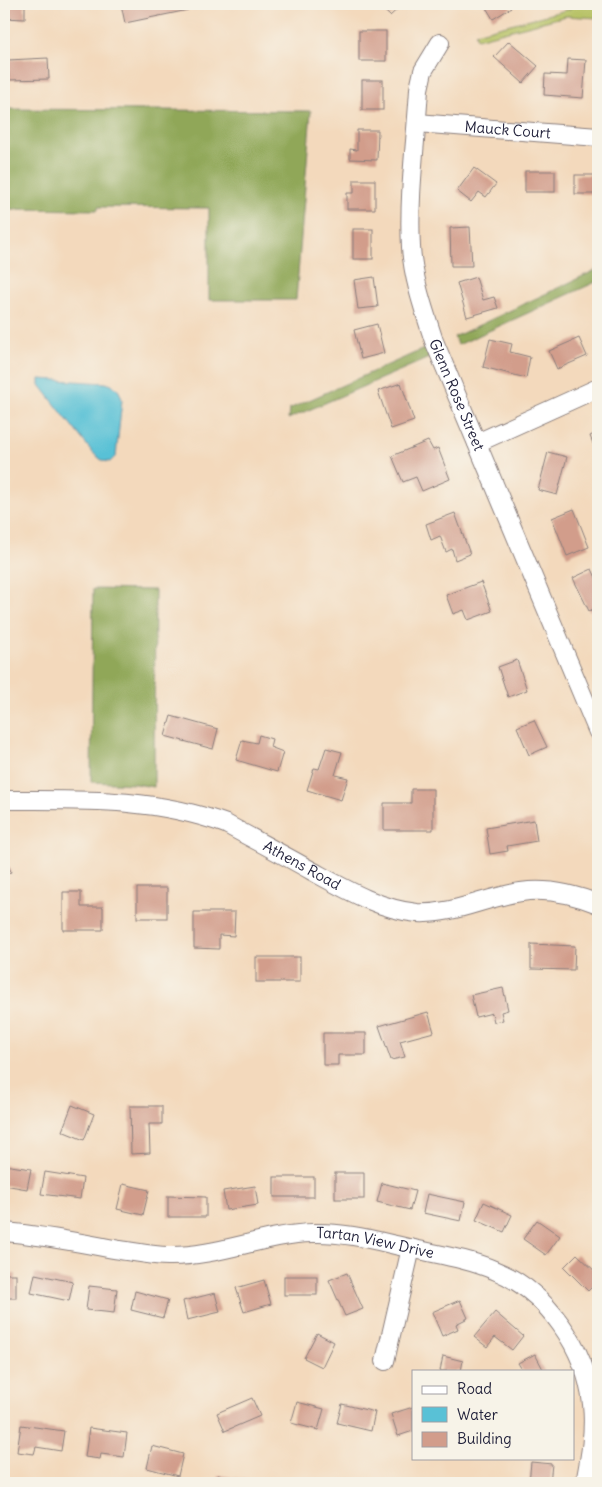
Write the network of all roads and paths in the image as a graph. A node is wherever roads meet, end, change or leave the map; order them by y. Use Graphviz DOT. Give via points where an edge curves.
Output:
graph roads {
  1 [pos="440,43"];
  2 [pos="417,123"];
  3 [pos="598,137"];
  4 [pos="598,388"];
  5 [pos="477,443"];
  6 [pos="598,732"];
  7 [pos="4,800"];
  8 [pos="598,904"];
  9 [pos="4,1232"];
  10 [pos="410,1248"];
  11 [pos="385,1361"];
  12 [pos="594,1463"];
  13 [pos="585,1483"];
  1 -- 2 [label="street, Glenn Rose Street" via="423,71"];
  2 -- 3 [label="street, Mauck Court"];
  2 -- 5 [label="street, Glenn Rose Street" via="410,218 415,277 434,341"];
  4 -- 5 [label="street"];
  5 -- 6 [label="street, Glenn Rose Street"];
  7 -- 8 [label="street, Athens Road" via="120,802 203,815 226,824 359,896 408,911 454,910 532,890 568,893"];
  9 -- 10 [label="street, Tartan View Drive" via="167,1256 205,1254 279,1236 312,1233 357,1236"];
  10 -- 11 [label="street"];
  10 -- 12 [label="street, Tartan View Drive" via="467,1260 496,1270 526,1288 552,1313 574,1346 588,1382"];
  12 -- 13 [label="street, Tartan View Drive"];
}
